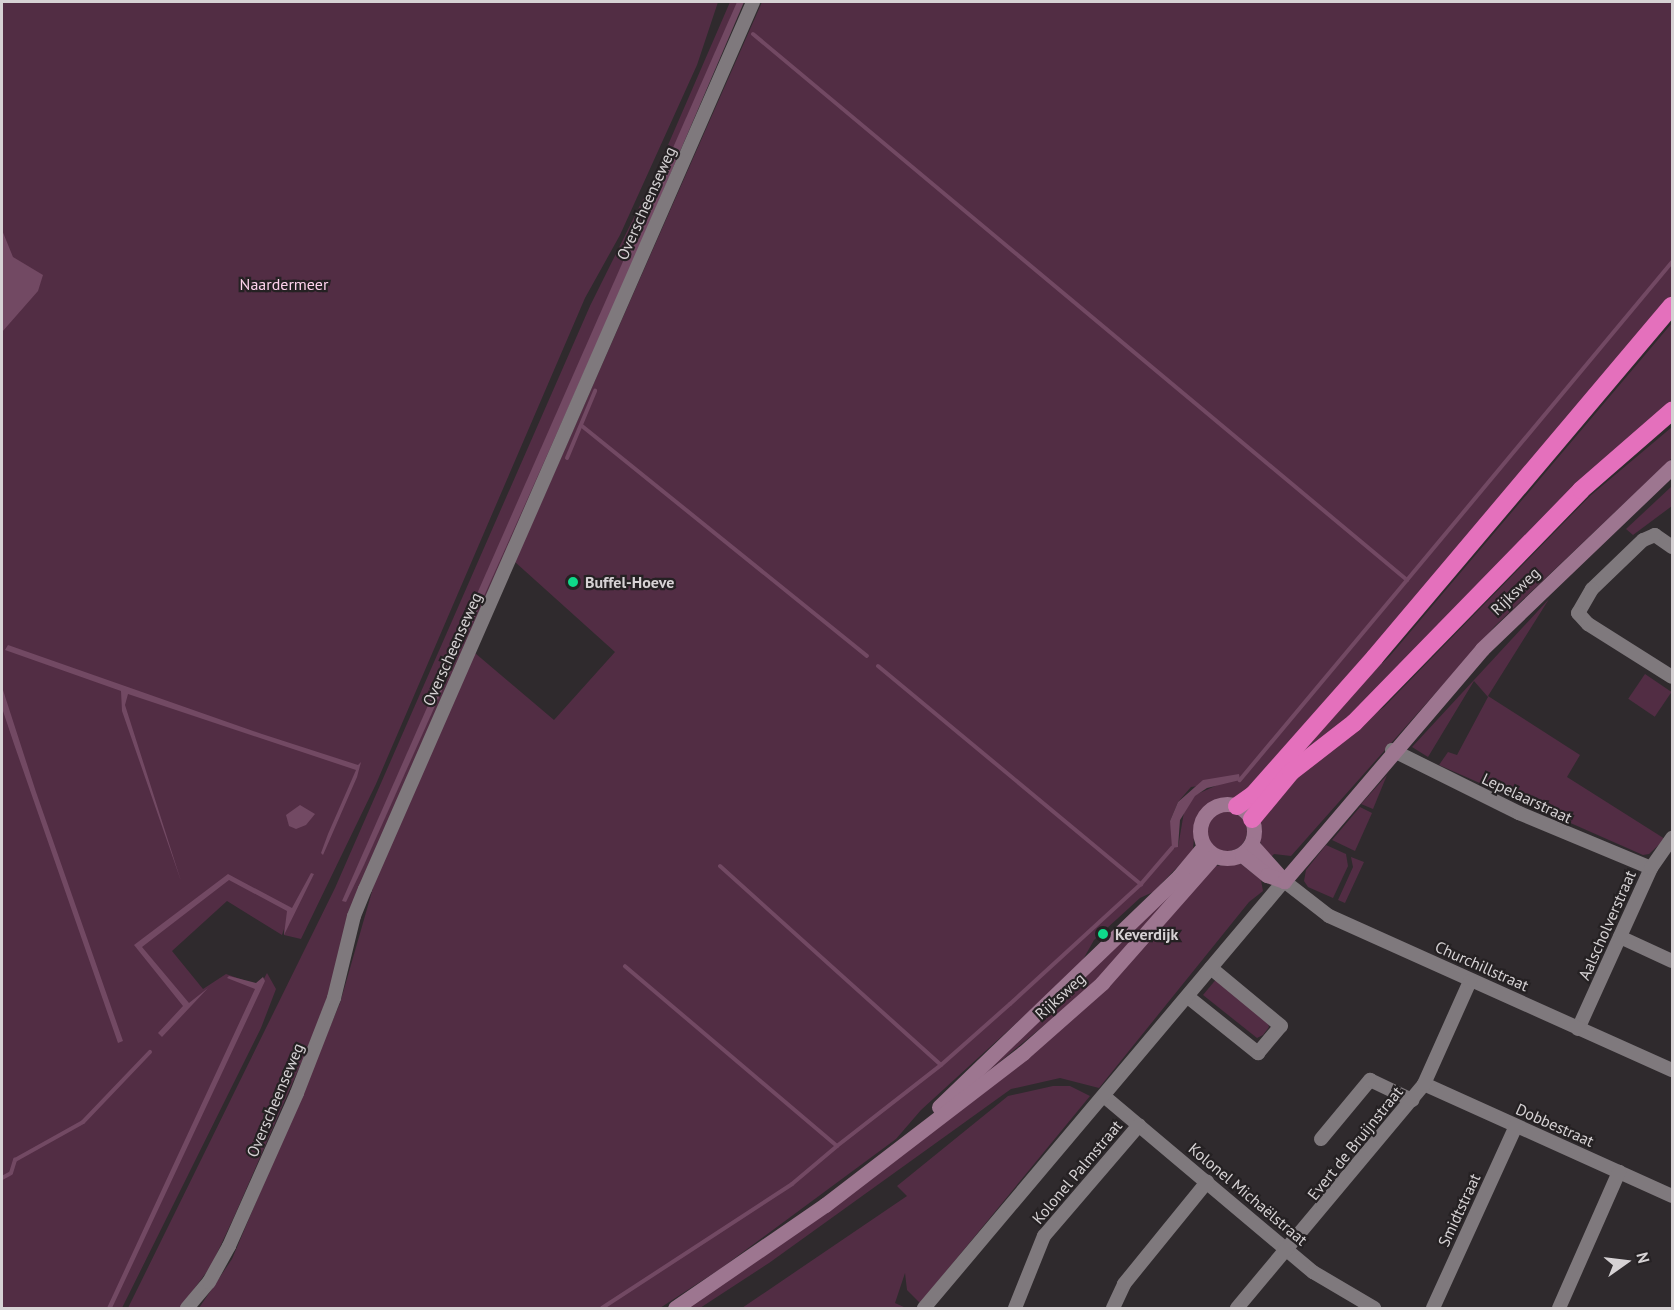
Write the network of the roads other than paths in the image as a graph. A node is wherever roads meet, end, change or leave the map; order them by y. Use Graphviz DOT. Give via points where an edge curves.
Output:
graph roads {
  1 [pos="753,2"];
  2 [pos="1672,306"];
  3 [pos="1672,411"];
  4 [pos="1672,467"];
  5 [pos="1672,547"];
  6 [pos="1672,677"];
  7 [pos="1392,750"];
  8 [pos="1237,806"];
  9 [pos="1252,819"];
  10 [pos="1672,838"];
  11 [pos="1246,849"];
  12 [pos="1209,851"];
  13 [pos="1651,868"];
  14 [pos="1284,881"];
  15 [pos="1620,938"];
  16 [pos="1672,961"];
  17 [pos="1211,968"];
  18 [pos="1470,981"];
  19 [pos="1188,997"];
  20 [pos="1578,1029"];
  21 [pos="1672,1071"];
  22 [pos="1425,1084"];
  23 [pos="1105,1097"];
  24 [pos="1412,1100"];
  25 [pos="1139,1125"];
  26 [pos="1516,1125"];
  27 [pos="1321,1139"];
  28 [pos="908,1140"];
  29 [pos="1619,1172"];
  30 [pos="1207,1182"];
  31 [pos="1672,1196"];
  32 [pos="1290,1250"];
  33 [pos="187,1308"];
  34 [pos="675,1308"];
  35 [pos="924,1308"];
  36 [pos="1015,1308"];
  37 [pos="1113,1308"];
  38 [pos="1237,1308"];
  39 [pos="1374,1308"];
  40 [pos="1433,1308"];
  41 [pos="1559,1308"];
  1 -- 33 [label="street, Overscheenseweg" via="365,889 354,916 334,998 297,1093 229,1246 209,1282"];
  2 -- 8 [label="highway" via="1375,657 1253,795"];
  3 -- 9 [label="highway" via="1565,505 1354,723 1291,772"];
  4 -- 7 [label="main road, Rijksweg" via="1482,649"];
  5 -- 6 [label="street" via="1654,536 1643,540 1592,589 1578,613 1588,624"];
  7 -- 13 [label="street, Lepelaarstraat" via="1519,813"];
  7 -- 14 [label="main road"];
  8 -- 9 [label="main road"];
  8 -- 12 [label="main road" via="1219,805 1203,817 1200,837"];
  9 -- 11 [label="main road"];
  10 -- 13 [label="street, Aalscholverstraat"];
  11 -- 12 [label="main road" via="1233,858"];
  11 -- 14 [label="main road, Churchillstraat"];
  12 -- 28 [label="main road, Rijksweg"];
  12 -- 28 [label="main road, Rijksweg" via="1102,983 1023,1053"];
  13 -- 15 [label="street, Aalscholverstraat"];
  14 -- 17 [label="street"];
  14 -- 18 [label="street, Churchillstraat" via="1329,916"];
  15 -- 16 [label="street"];
  15 -- 20 [label="street, Aalscholverstraat"];
  17 -- 19 [label="street"];
  17 -- 19 [label="street" via="1281,1026 1258,1053"];
  18 -- 20 [label="street, Churchillstraat"];
  18 -- 22 [label="street, Evert de Bruijnstraat"];
  19 -- 23 [label="street"];
  20 -- 21 [label="street, Churchillstraat"];
  22 -- 24 [label="street, Evert de Bruijnstraat"];
  22 -- 26 [label="street, Dobbestraat"];
  23 -- 25 [label="street, Kolonel Michaëlstraat"];
  23 -- 35 [label="street"];
  24 -- 27 [label="street" via="1370,1080"];
  24 -- 32 [label="street, Evert de Bruijnstraat"];
  25 -- 30 [label="street, Kolonel Michaëlstraat"];
  25 -- 36 [label="street, Kolonel Palmstraat" via="1044,1236"];
  26 -- 29 [label="street, Dobbestraat"];
  26 -- 40 [label="street, Smidtstraat"];
  28 -- 34 [label="main road, Rijksweg" via="825,1205"];
  29 -- 31 [label="street, Dobbestraat"];
  29 -- 41 [label="street"];
  30 -- 32 [label="street, Kolonel Michaëlstraat"];
  30 -- 37 [label="street" via="1124,1284"];
  32 -- 38 [label="street, Evert de Bruijnstraat"];
  32 -- 39 [label="street, Kolonel Michaëlstraat" via="1313,1272"];
}
